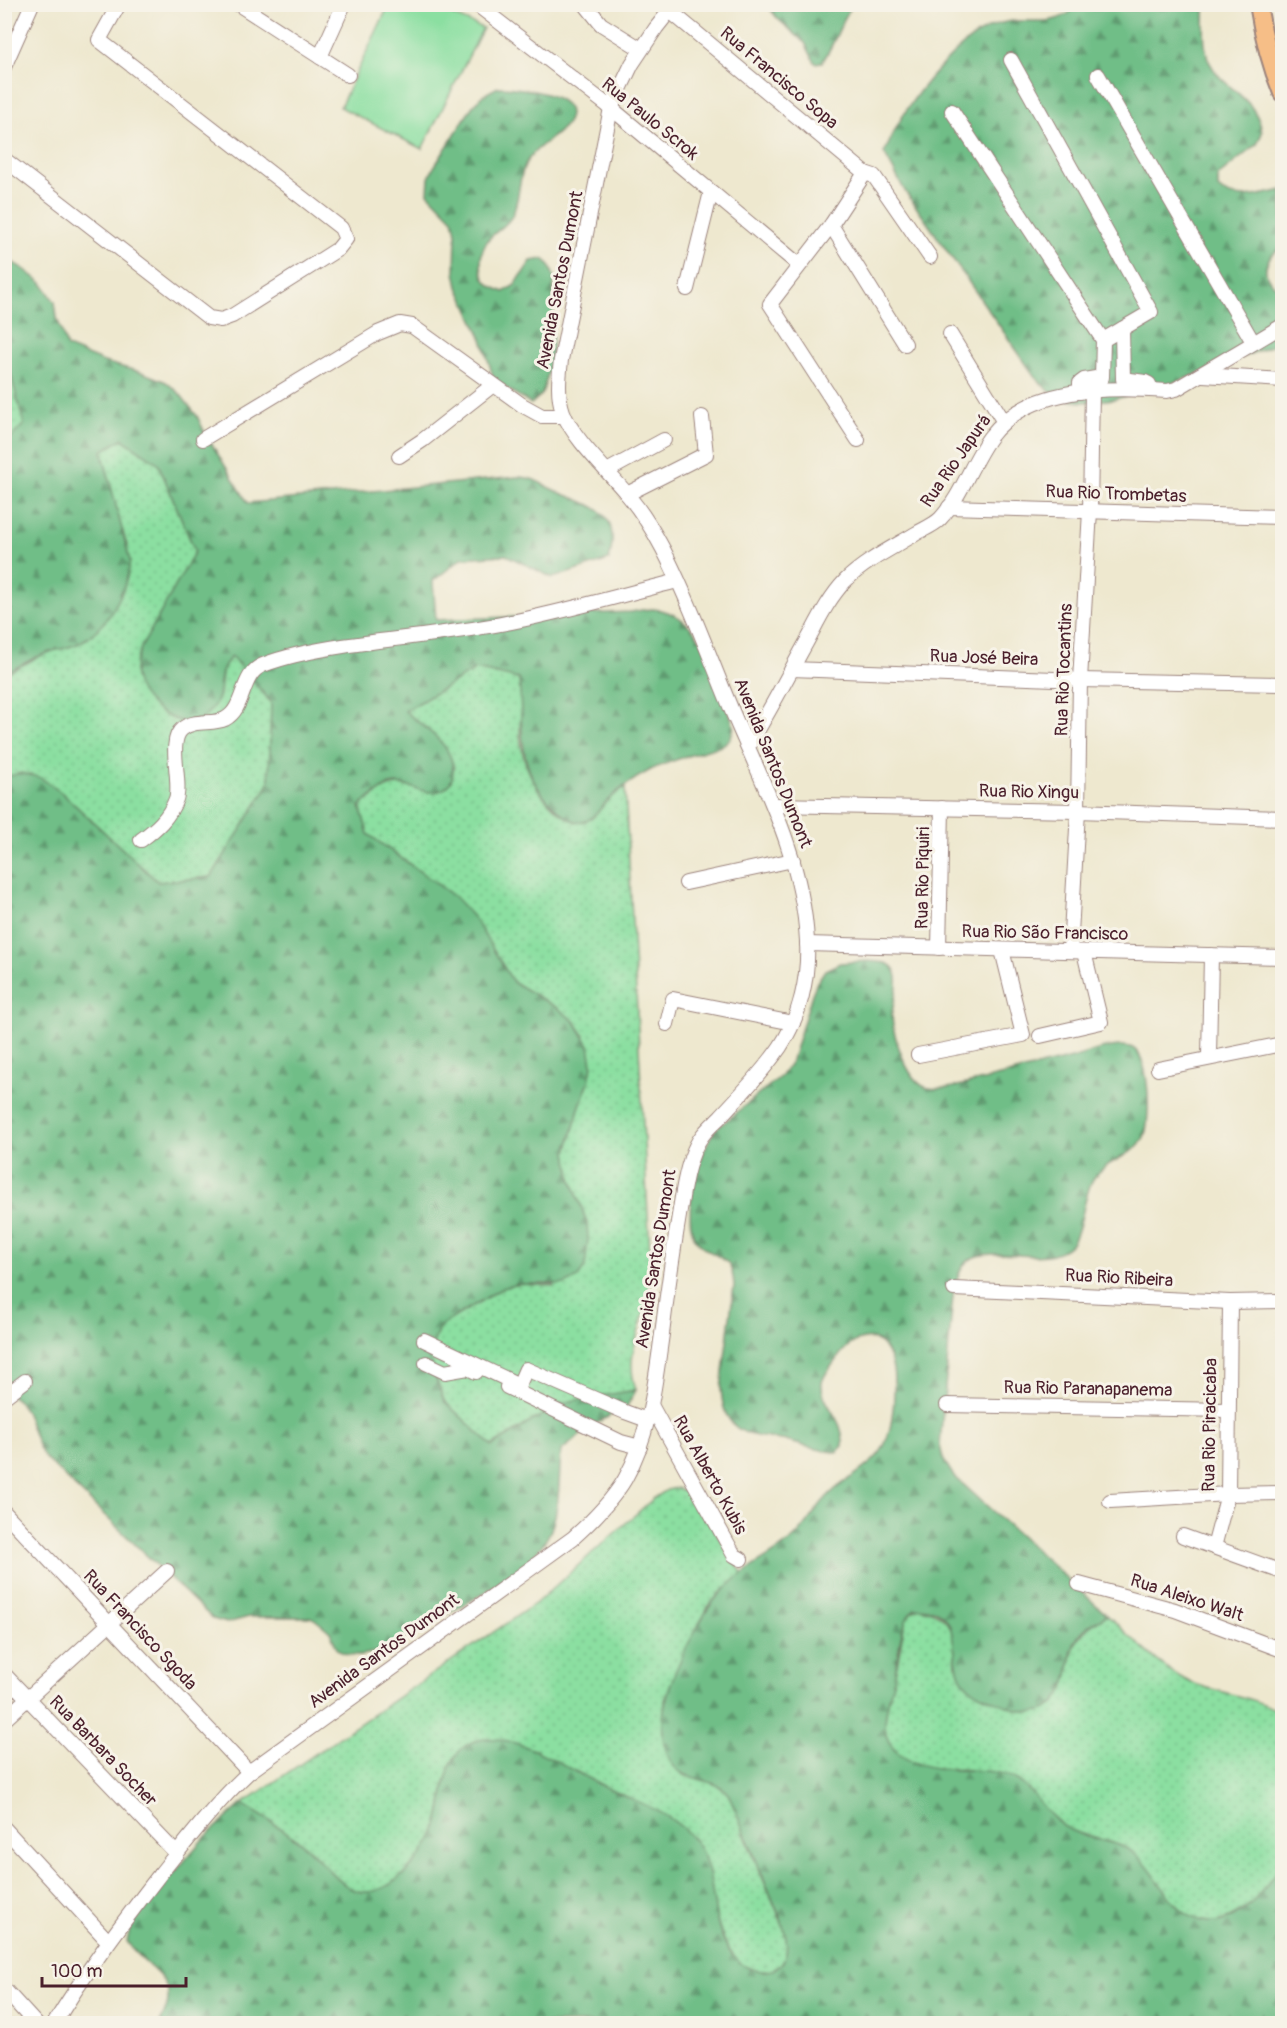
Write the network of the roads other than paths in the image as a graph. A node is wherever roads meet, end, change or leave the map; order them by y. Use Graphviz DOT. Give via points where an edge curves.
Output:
graph roads {
  1 [pos="32,4"];
  2 [pos="119,4"];
  3 [pos="238,4"];
  4 [pos="344,4"];
  5 [pos="476,4"];
  6 [pos="585,4"];
  7 [pos="1258,4"];
  8 [pos="672,8"];
  9 [pos="641,49"];
  10 [pos="320,57"];
  11 [pos="1011,60"];
  12 [pos="4,67"];
  13 [pos="348,75"];
  14 [pos="1098,75"];
  15 [pos="1282,93"];
  16 [pos="611,108"];
  17 [pos="952,111"];
  18 [pos="4,159"];
  19 [pos="865,173"];
  20 [pos="711,192"];
  21 [pos="831,225"];
  22 [pos="930,257"];
  23 [pos="799,265"];
  24 [pos="687,289"];
  25 [pos="1282,326"];
  26 [pos="1122,329"];
  27 [pos="950,334"];
  28 [pos="1103,339"];
  29 [pos="1253,342"];
  30 [pos="905,344"];
  31 [pos="1203,375"];
  32 [pos="1102,377"];
  33 [pos="1123,379"];
  34 [pos="1282,380"];
  35 [pos="493,385"];
  36 [pos="1150,390"];
  37 [pos="1086,391"];
  38 [pos="564,416"];
  39 [pos="702,417"];
  40 [pos="1004,422"];
  41 [pos="203,439"];
  42 [pos="664,440"];
  43 [pos="858,440"];
  44 [pos="399,456"];
  45 [pos="607,471"];
  46 [pos="627,494"];
  47 [pos="949,507"];
  48 [pos="1090,511"];
  49 [pos="1282,517"];
  50 [pos="678,581"];
  51 [pos="792,669"];
  52 [pos="1080,680"];
  53 [pos="1282,684"];
  54 [pos="748,746"];
  55 [pos="774,805"];
  56 [pos="942,808"];
  57 [pos="1078,811"];
  58 [pos="1282,818"];
  59 [pos="141,840"];
  60 [pos="793,860"];
  61 [pos="686,883"];
  62 [pos="807,944"];
  63 [pos="939,948"];
  64 [pos="1002,950"];
  65 [pos="1077,951"];
  66 [pos="1211,955"];
  67 [pos="1282,957"];
  68 [pos="793,1023"];
  69 [pos="667,1024"];
  70 [pos="1040,1036"];
  71 [pos="1282,1044"];
  72 [pos="918,1055"];
  73 [pos="1209,1057"];
  74 [pos="1158,1069"];
  75 [pos="954,1289"];
  76 [pos="1282,1301"];
  77 [pos="1230,1302"];
  78 [pos="424,1340"];
  79 [pos="426,1363"];
  80 [pos="25,1381"];
  81 [pos="4,1397"];
  82 [pos="947,1405"];
  83 [pos="651,1406"];
  84 [pos="1228,1410"];
  85 [pos="647,1420"];
  86 [pos="640,1447"];
  87 [pos="1282,1493"];
  88 [pos="1228,1494"];
  89 [pos="1110,1501"];
  90 [pos="4,1512"];
  91 [pos="1183,1536"];
  92 [pos="1214,1548"];
  93 [pos="741,1559"];
  94 [pos="167,1571"];
  95 [pos="1282,1572"];
  96 [pos="1079,1584"];
  97 [pos="108,1623"];
  98 [pos="1282,1650"];
  99 [pos="4,1674"];
  100 [pos="27,1698"];
  101 [pos="4,1720"];
  102 [pos="249,1772"];
  103 [pos="4,1828"];
  104 [pos="177,1854"];
  105 [pos="108,1941"];
  106 [pos="4,1989"];
  107 [pos="36,2024"];
  108 [pos="54,2024"];
  1 -- 12 [label="street"];
  2 -- 18 [label="street" via="99,40 341,228 346,239 338,249 232,316 221,320 209,318"];
  3 -- 10 [label="street"];
  4 -- 10 [label="street"];
  5 -- 16 [label="street, Rua Paulo Scrok"];
  6 -- 9 [label="street" via="601,24"];
  7 -- 15 [label="main road" via="1264,39"];
  8 -- 9 [label="street, Avenida Santos Dumont"];
  8 -- 19 [label="street, Rua Francisco Sopa"];
  9 -- 16 [label="street, Avenida Santos Dumont"];
  10 -- 13 [label="street"];
  11 -- 26 [label="street" via="1151,312"];
  14 -- 29 [label="street"];
  16 -- 20 [label="street, Rua Paulo Scrok"];
  16 -- 38 [label="street, Avenida Santos Dumont" via="561,360 559,384"];
  17 -- 28 [label="street"];
  19 -- 21 [label="street"];
  19 -- 22 [label="street, Rua Francisco Sopa" via="873,176"];
  20 -- 23 [label="street, Rua Paulo Scrok"];
  20 -- 24 [label="street"];
  21 -- 23 [label="street"];
  21 -- 30 [label="street"];
  23 -- 43 [label="street" via="770,304"];
  25 -- 29 [label="street, Rua Rio Japurá"];
  26 -- 28 [label="street"];
  26 -- 33 [label="street"];
  27 -- 40 [label="street"];
  28 -- 32 [label="street"];
  29 -- 31 [label="street, Rua Rio Japurá"];
  31 -- 34 [label="street"];
  31 -- 36 [label="street, Rua Rio Japurá" via="1176,389"];
  32 -- 33 [label="street"];
  32 -- 37 [label="street" via="1080,383"];
  33 -- 36 [label="street" via="1145,382"];
  35 -- 38 [label="street" via="542,416"];
  35 -- 41 [label="street" via="412,326 400,324 378,333"];
  35 -- 44 [label="street"];
  36 -- 37 [label="street, Rua Rio Japurá"];
  37 -- 40 [label="street, Rua Rio Japurá" via="1039,400"];
  37 -- 48 [label="street, Rua Rio Tocantins"];
  38 -- 45 [label="street, Avenida Santos Dumont"];
  39 -- 46 [label="street" via="706,454"];
  40 -- 47 [label="street, Rua Rio Japurá" via="990,438"];
  42 -- 45 [label="street"];
  45 -- 46 [label="street, Avenida Santos Dumont"];
  46 -- 50 [label="street, Avenida Santos Dumont" via="657,539"];
  47 -- 48 [label="street, Rua Rio Trombetas"];
  47 -- 51 [label="street, Rua Rio Japurá" via="939,520 862,566 846,581 829,600"];
  48 -- 49 [label="street, Rua Rio Trombetas"];
  48 -- 52 [label="street, Rua Rio Tocantins"];
  50 -- 54 [label="street, Avenida Santos Dumont"];
  50 -- 59 [label="street" via="501,624 314,651 261,666 249,678 236,711 214,723 187,725 179,731 177,798 162,824"];
  51 -- 52 [label="street, Rua José Beira"];
  51 -- 54 [label="street, Rua Rio Japurá"];
  52 -- 53 [label="street, Rua José Beira"];
  52 -- 57 [label="street, Rua Rio Tocantins"];
  54 -- 55 [label="street, Avenida Santos Dumont"];
  55 -- 56 [label="street, Rua Rio Xingu"];
  55 -- 60 [label="street, Avenida Santos Dumont"];
  56 -- 57 [label="street, Rua Rio Xingu"];
  56 -- 63 [label="street, Rua Rio Piquiri"];
  57 -- 58 [label="street, Rua Rio Xingu"];
  57 -- 65 [label="street, Rua Rio Tocantins"];
  60 -- 61 [label="street"];
  60 -- 62 [label="street, Avenida Santos Dumont"];
  62 -- 63 [label="street, Rua Rio São Francisco"];
  62 -- 68 [label="street, Avenida Santos Dumont" via="804,987"];
  63 -- 64 [label="street, Rua Rio São Francisco"];
  64 -- 65 [label="street, Rua Rio São Francisco"];
  64 -- 72 [label="street" via="1023,1035"];
  65 -- 66 [label="street, Rua Rio São Francisco"];
  65 -- 70 [label="street, Rua Rio Tocantins" via="1101,1022"];
  66 -- 67 [label="street, Rua Rio São Francisco"];
  66 -- 73 [label="street"];
  68 -- 69 [label="street" via="673,999"];
  68 -- 83 [label="street, Avenida Santos Dumont" via="780,1047 701,1137 691,1158 676,1229"];
  71 -- 73 [label="street"];
  73 -- 74 [label="street"];
  75 -- 77 [label="street, Rua Rio Ribeira"];
  76 -- 77 [label="street, Rua Rio Ribeira"];
  77 -- 84 [label="street, Rua Rio Piracicaba"];
  78 -- 85 [label="street" via="519,1385 526,1369"];
  79 -- 86 [label="street" via="444,1372 468,1368 621,1442"];
  80 -- 81 [label="street"];
  82 -- 84 [label="street, Rua Rio Paranapanema"];
  83 -- 85 [label="street, Avenida Santos Dumont"];
  83 -- 93 [label="street, Rua Alberto Kubis" via="734,1555"];
  84 -- 88 [label="street, Rua Rio Piracicaba"];
  85 -- 86 [label="street, Avenida Santos Dumont"];
  86 -- 102 [label="street, Avenida Santos Dumont" via="624,1480 573,1538"];
  87 -- 88 [label="street"];
  88 -- 89 [label="street"];
  88 -- 92 [label="street, Rua Rio Piracicaba"];
  90 -- 97 [label="street, Rua Francisco Sgoda"];
  91 -- 92 [label="street"];
  92 -- 95 [label="street"];
  94 -- 97 [label="street"];
  96 -- 98 [label="street, Rua Aleixo Walt" via="1175,1610"];
  97 -- 100 [label="street"];
  97 -- 102 [label="street, Rua Francisco Sgoda"];
  99 -- 100 [label="street, Rua Barbara Socher"];
  100 -- 101 [label="street"];
  100 -- 104 [label="street, Rua Barbara Socher"];
  102 -- 104 [label="street, Avenida Santos Dumont"];
  103 -- 105 [label="street"];
  104 -- 105 [label="street, Avenida Santos Dumont"];
  105 -- 108 [label="street, Avenida Santos Dumont"];
  106 -- 107 [label="street"];
}
